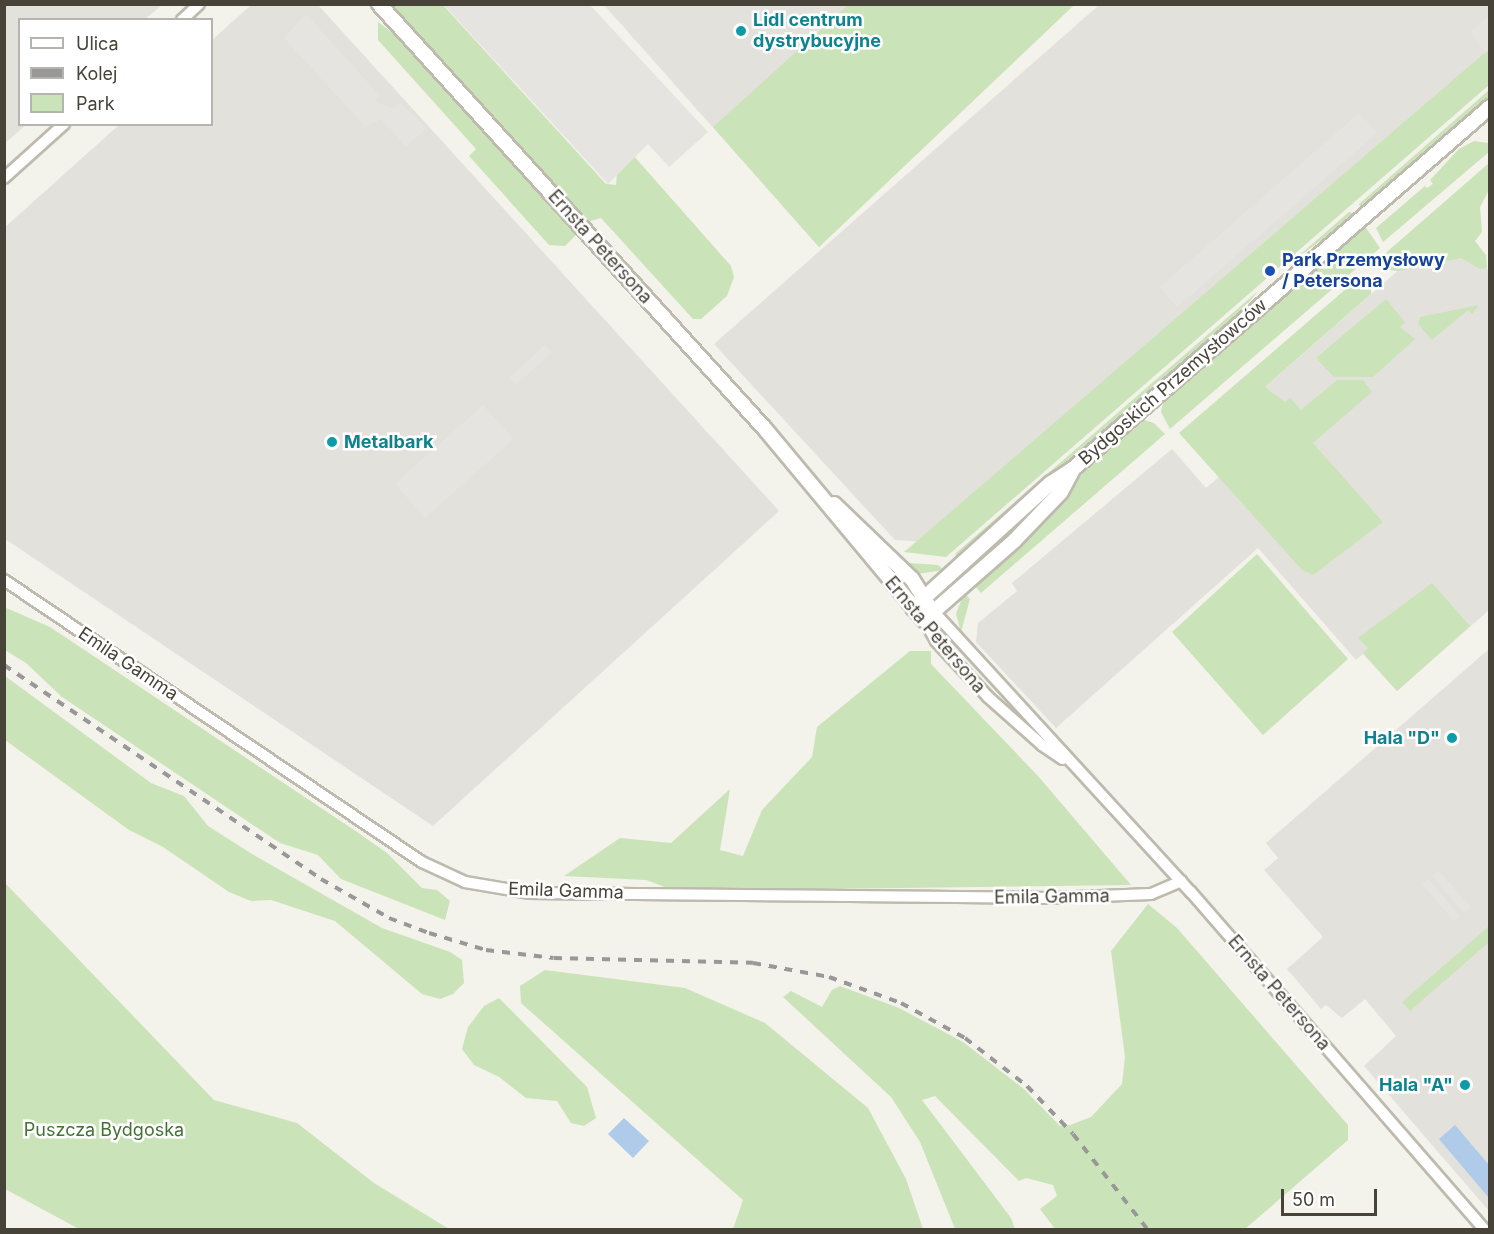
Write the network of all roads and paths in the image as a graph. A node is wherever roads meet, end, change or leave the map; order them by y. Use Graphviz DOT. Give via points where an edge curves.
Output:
graph roads {
  1 [pos="198,4"];
  2 [pos="379,4"];
  3 [pos="184,18"];
  4 [pos="1490,107"];
  5 [pos="62,126"];
  6 [pos="4,178"];
  7 [pos="1074,468"];
  8 [pos="4,580"];
  9 [pos="918,603"];
  10 [pos="929,616"];
  11 [pos="1068,762"];
  12 [pos="1181,882"];
  13 [pos="1485,1230"];
  1 -- 3 [label="street"];
  2 -- 9 [label="street, Ernsta Petersona" via="819,491 856,543"];
  4 -- 7 [label="street, Bydgoskich Przemysłowców"];
  5 -- 6 [label="street"];
  7 -- 9 [label="street, Bydgoskich Przemysłowców" via="1051,483"];
  7 -- 10 [label="street, Bydgoskich Przemysłowców" via="1061,492 1015,540"];
  8 -- 12 [label="street, Emila Gamma" via="422,862 465,882 530,893 1049,898 1151,894"];
  9 -- 10 [label="street, Ernsta Petersona"];
  10 -- 11 [label="street, Ernsta Petersona" via="1050,735"];
  10 -- 11 [label="street, Ernsta Petersona" via="936,641 988,697 1042,745"];
  11 -- 12 [label="street, Ernsta Petersona"];
  12 -- 13 [label="street, Ernsta Petersona"];
}
